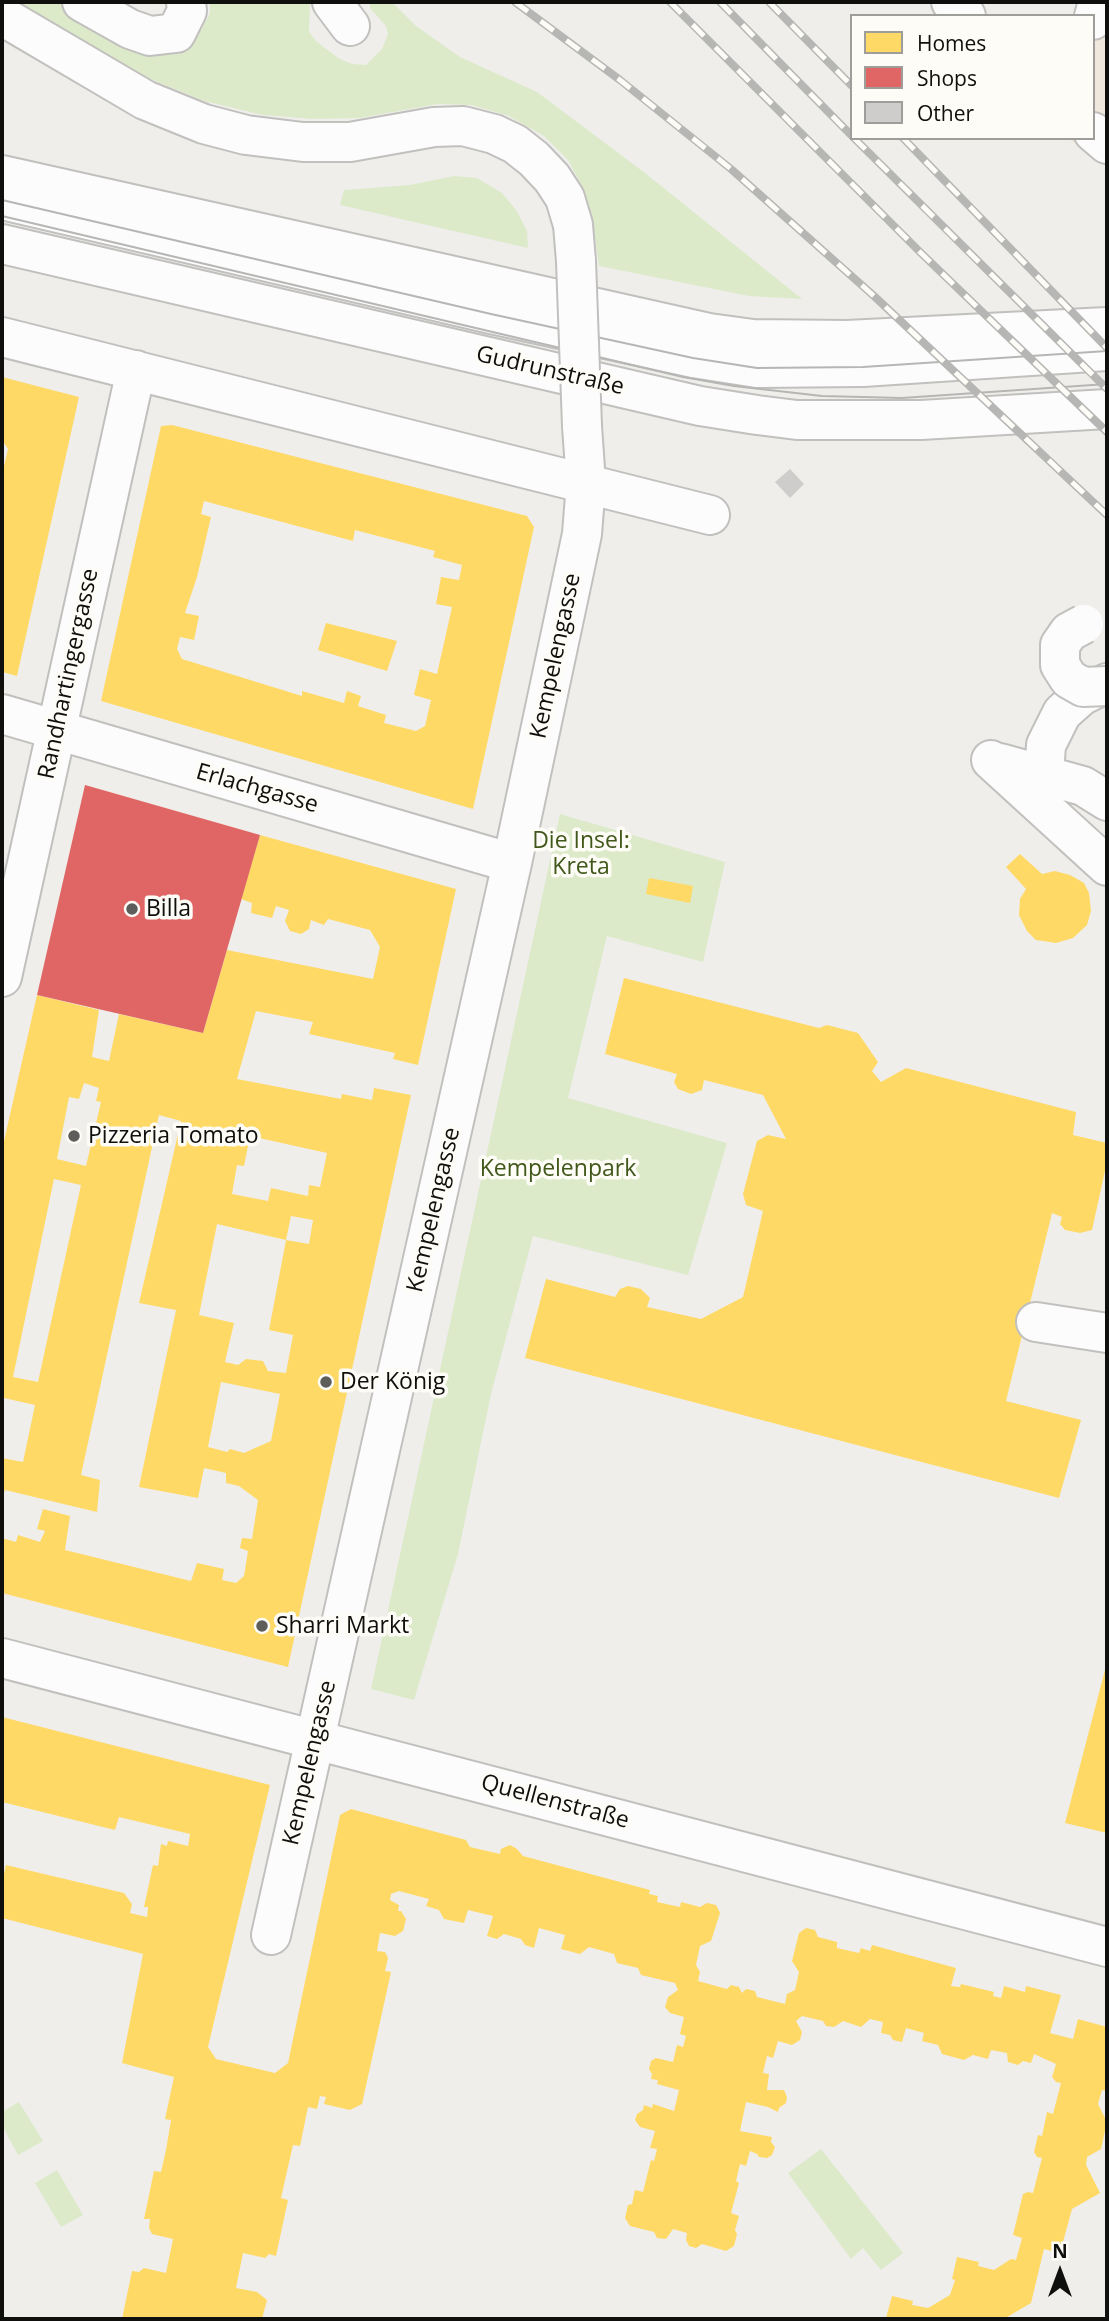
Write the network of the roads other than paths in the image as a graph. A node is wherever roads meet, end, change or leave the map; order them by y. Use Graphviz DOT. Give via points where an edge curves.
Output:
graph roads {
  1 [pos="82,2"];
  2 [pos="186,2"];
  3 [pos="2,16"];
  4 [pos="2,175"];
  5 [pos="2,200"];
  6 [pos="2,244"];
  7 [pos="1107,327"];
  8 [pos="2,337"];
  9 [pos="1107,351"];
  10 [pos="136,370"];
  11 [pos="1107,409"];
  12 [pos="586,483"];
  13 [pos="710,515"];
  14 [pos="1096,626"];
  15 [pos="1107,685"];
  16 [pos="2,714"];
  17 [pos="56,730"];
  18 [pos="1044,775"];
  19 [pos="1107,801"];
  20 [pos="512,863"];
  21 [pos="1107,866"];
  22 [pos="2,977"];
  23 [pos="1036,1322"];
  24 [pos="1107,1333"];
  25 [pos="2,1658"];
  26 [pos="316,1739"];
  27 [pos="271,1935"];
  28 [pos="1107,1947"];
  1 -- 2 [label="street" via="150,36 176,33 187,11"];
  3 -- 12 [label="street, Kempelengasse, bridge" via="145,100 204,124 303,142 350,142 463,126 494,134 534,159 565,198 573,225"];
  4 -- 7 [label="street" via="625,315 742,337 847,341"];
  5 -- 9 [label="street" via="491,314 757,368 863,367"];
  6 -- 11 [label="street, Gudrunstraße" via="687,403 757,415 797,420 921,420"];
  8 -- 10 [label="street"];
  10 -- 12 [label="street"];
  10 -- 17 [label="street, Randhartingergasse"];
  12 -- 13 [label="street"];
  12 -- 20 [label="street, Kempelengasse" via="582,534"];
  14 -- 15 [label="street, bridge" via="1069,632 1060,646 1060,665 1069,679 1083,687"];
  15 -- 18 [label="street" via="1080,696 1062,713 1046,744"];
  16 -- 17 [label="street, Erlachgasse"];
  17 -- 20 [label="street, Erlachgasse"];
  17 -- 22 [label="street, Randhartingergasse"];
  18 -- 19 [label="street" via="1083,786"];
  18 -- 21 [label="street" via="991,760"];
  20 -- 26 [label="street, Kempelengasse"];
  23 -- 24 [label="street"];
  25 -- 26 [label="street, Quellenstraße"];
  26 -- 27 [label="street, Kempelengasse"];
  26 -- 28 [label="street, Quellenstraße"];
}
